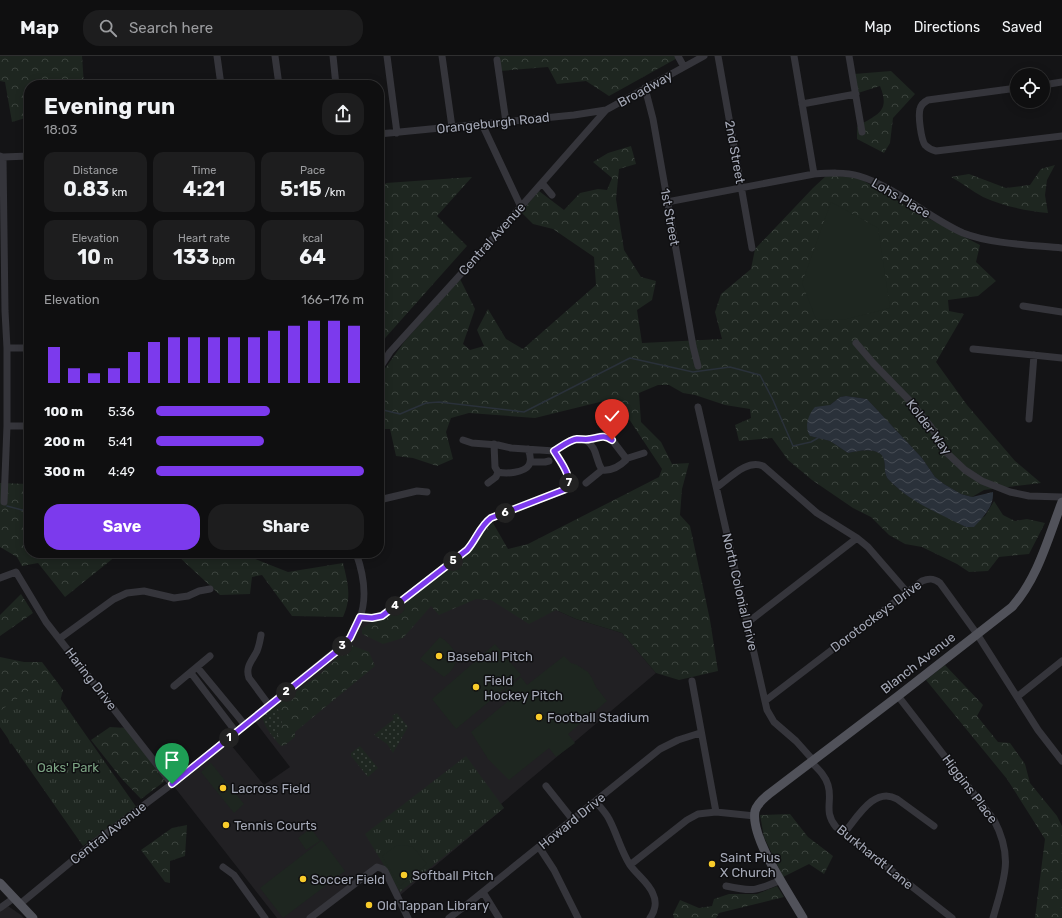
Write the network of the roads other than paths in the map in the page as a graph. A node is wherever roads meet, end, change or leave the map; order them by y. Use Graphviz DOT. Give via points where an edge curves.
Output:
graph roads {
  1 [pos="218,56"];
  2 [pos="275,56"];
  3 [pos="333,56"];
  4 [pos="387,56"];
  5 [pos="442,56"];
  6 [pos="678,56"];
  7 [pos="704,56"];
  8 [pos="718,56"];
  9 [pos="794,56"];
  10 [pos="849,56"];
  11 [pos="497,60"];
  12 [pos="684,67"];
  13 [pos="220,80"];
  14 [pos="277,80"];
  15 [pos="335,80"];
  16 [pos="1062,82"];
  17 [pos="1050,84"];
  18 [pos="645,88"];
  19 [pos="1010,89"];
  20 [pos="856,94"];
  21 [pos="802,104"];
  22 [pos="606,110"];
  23 [pos="506,122"];
  24 [pos="482,124"];
  25 [pos="452,127"];
  26 [pos="862,132"];
  27 [pos="396,133"];
  28 [pos="384,134"];
  29 [pos="1062,136"];
  30 [pos="24,156"];
  31 [pos="1,157"];
  32 [pos="814,174"];
  33 [pos="542,183"];
  34 [pos="741,188"];
  35 [pos="552,195"];
  36 [pos="667,202"];
  37 [pos="521,207"];
  38 [pos="752,248"];
  39 [pos="1062,248"];
  40 [pos="1023,306"];
  41 [pos="3,311"];
  42 [pos="1062,312"];
  43 [pos="856,343"];
  44 [pos="8,348"];
  45 [pos="24,348"];
  46 [pos="973,349"];
  47 [pos="1034,355"];
  48 [pos="384,357"];
  49 [pos="1062,358"];
  50 [pos="698,366"];
  51 [pos="698,407"];
  52 [pos="1029,419"];
  53 [pos="7,426"];
  54 [pos="24,426"];
  55 [pos="585,439"];
  56 [pos="463,440"];
  57 [pos="494,444"];
  58 [pos="528,449"];
  59 [pos="554,451"];
  60 [pos="644,453"];
  61 [pos="3,454"];
  62 [pos="625,459"];
  63 [pos="549,461"];
  64 [pos="530,462"];
  65 [pos="602,470"];
  66 [pos="498,472"];
  67 [pos="488,483"];
  68 [pos="586,483"];
  69 [pos="717,487"];
  70 [pos="427,492"];
  71 [pos="1062,497"];
  72 [pos="384,499"];
  73 [pos="4,502"];
  74 [pos="1062,502"];
  75 [pos="857,538"];
  76 [pos="358,558"];
  77 [pos="0,578"];
  78 [pos="210,589"];
  79 [pos="907,592"];
  80 [pos="360,617"];
  81 [pos="747,623"];
  82 [pos="977,634"];
  83 [pos="261,635"];
  84 [pos="59,639"];
  85 [pos="210,656"];
  86 [pos="1062,661"];
  87 [pos="197,667"];
  88 [pos="190,673"];
  89 [pos="692,681"];
  90 [pos="174,686"];
  91 [pos="218,692"];
  92 [pos="898,696"];
  93 [pos="1017,697"];
  94 [pos="210,698"];
  95 [pos="765,701"];
  96 [pos="269,705"];
  97 [pos="235,714"];
  98 [pos="227,720"];
  99 [pos="245,725"];
  100 [pos="236,732"];
  101 [pos="700,733"];
  102 [pos="812,761"];
  103 [pos="1062,761"];
  104 [pos="172,784"];
  105 [pos="546,786"];
  106 [pos="596,802"];
  107 [pos="716,812"];
  108 [pos="755,816"];
  109 [pos="573,820"];
  110 [pos="934,826"];
  111 [pos="844,834"];
  112 [pos="539,848"];
  113 [pos="630,865"];
  114 [pos="223,867"];
  115 [pos="781,880"];
  116 [pos="0,883"];
  117 [pos="726,886"];
  118 [pos="483,892"];
  119 [pos="17,901"];
  120 [pos="0,908"];
  121 [pos="33,918"];
  122 [pos="265,918"];
  123 [pos="310,918"];
  124 [pos="408,918"];
  125 [pos="449,918"];
  126 [pos="499,918"];
  127 [pos="578,918"];
  128 [pos="650,918"];
  129 [pos="803,918"];
  130 [pos="952,918"];
  131 [pos="993,918"];
  1 -- 13 [label="street"];
  2 -- 14 [label="street"];
  3 -- 15 [label="street"];
  4 -- 27 [label="street"];
  5 -- 25 [label="street"];
  6 -- 12 [label="street"];
  7 -- 12 [label="street, Broadway"];
  8 -- 34 [label="street, 2nd Street"];
  9 -- 21 [label="street"];
  10 -- 20 [label="street"];
  11 -- 23 [label="street"];
  12 -- 18 [label="street, Broadway"];
  16 -- 17 [label="street"];
  18 -- 22 [label="street, Broadway"];
  18 -- 36 [label="street, 1st Street" via="654,119"];
  19 -- 29 [label="street" via="932,98 924,102 919,115 925,145 936,151"];
  20 -- 21 [label="street"];
  20 -- 26 [label="street"];
  21 -- 32 [label="street"];
  22 -- 23 [label="street, Orangeburgh Road"];
  22 -- 33 [label="street, Central Avenue"];
  23 -- 24 [label="street, Orangeburgh Road"];
  24 -- 25 [label="street, Orangeburgh Road"];
  24 -- 37 [label="street"];
  25 -- 27 [label="street, Orangeburgh Road"];
  27 -- 28 [label="street, Orangeburgh Road"];
  30 -- 31 [label="street"];
  31 -- 41 [label="street"];
  32 -- 34 [label="street, Lohs Place"];
  32 -- 39 [label="street, Lohs Place" via="832,172 858,176 877,183 964,233 989,240"];
  33 -- 35 [label="street"];
  33 -- 37 [label="street, Central Avenue"];
  34 -- 36 [label="street, Lohs Place"];
  34 -- 38 [label="street, 2nd Street"];
  36 -- 50 [label="street, 1st Street"];
  37 -- 48 [label="street, Central Avenue"];
  40 -- 42 [label="street"];
  41 -- 44 [label="street"];
  43 -- 71 [label="street, Kolder Way" via="909,400 931,427 947,453 965,470 982,481 1010,492 1029,496"];
  44 -- 45 [label="street"];
  44 -- 53 [label="street"];
  46 -- 47 [label="street"];
  47 -- 49 [label="street"];
  47 -- 52 [label="street"];
  51 -- 69 [label="street, North Colonial Drive"];
  53 -- 54 [label="street"];
  53 -- 61 [label="street"];
  55 -- 59 [label="street" via="571,441"];
  55 -- 62 [label="street" via="606,437 612,440"];
  55 -- 65 [label="street" via="597,453"];
  56 -- 57 [label="street"];
  57 -- 58 [label="street"];
  57 -- 66 [label="street" via="495,467"];
  58 -- 59 [label="street"];
  58 -- 64 [label="street"];
  59 -- 80 [label="street" via="569,479 566,489 491,518 467,550 386,613 377,618"];
  60 -- 62 [label="street"];
  61 -- 73 [label="street"];
  62 -- 65 [label="street" via="622,465 608,471"];
  63 -- 64 [label="street"];
  64 -- 66 [label="street" via="519,471 504,474"];
  65 -- 68 [label="street"];
  66 -- 67 [label="street"];
  69 -- 75 [label="street" via="746,466 759,464 817,513"];
  69 -- 81 [label="street, North Colonial Drive"];
  70 -- 72 [label="street" via="417,491"];
  74 -- 82 [label="main road, Blanch Avenue" via="1034,577 1027,588 1012,607"];
  75 -- 79 [label="street"];
  75 -- 81 [label="street"];
  76 -- 80 [label="street, Central Avenue" via="364,588"];
  77 -- 84 [label="street, Haring Drive" via="16,572"];
  78 -- 84 [label="street" via="174,598 144,591 127,593 114,599"];
  79 -- 82 [label="street, Dorotockeys Drive" via="926,579 934,579"];
  79 -- 95 [label="street, Dorotockeys Drive"];
  80 -- 96 [label="street, Central Avenue" via="350,638 343,645"];
  81 -- 95 [label="street, North Colonial Drive"];
  82 -- 92 [label="main road, Blanch Avenue"];
  82 -- 93 [label="street"];
  83 -- 96 [label="street" via="258,650 250,662 247,673"];
  84 -- 104 [label="street, Haring Drive"];
  85 -- 87 [label="street"];
  86 -- 93 [label="street"];
  87 -- 88 [label="street"];
  87 -- 91 [label="street"];
  88 -- 90 [label="street"];
  88 -- 94 [label="street"];
  89 -- 101 [label="street"];
  91 -- 94 [label="street"];
  91 -- 97 [label="street"];
  92 -- 102 [label="main road, Blanch Avenue"];
  92 -- 131 [label="street, Higgins Place" via="1000,831 1006,865"];
  93 -- 103 [label="street"];
  94 -- 98 [label="street"];
  95 -- 102 [label="street, North Colonial Drive" via="774,722 796,741"];
  96 -- 99 [label="street, Central Avenue"];
  97 -- 98 [label="street"];
  97 -- 99 [label="street"];
  98 -- 100 [label="street"];
  99 -- 100 [label="street, Central Avenue"];
  100 -- 104 [label="street, Central Avenue"];
  101 -- 106 [label="street, Howard Drive" via="660,749"];
  101 -- 107 [label="street"];
  102 -- 108 [label="main road, Blanch Avenue" via="762,800"];
  102 -- 111 [label="street, Burkhardt Lane" via="828,784 830,818"];
  104 -- 119 [label="street, Central Avenue"];
  105 -- 109 [label="street"];
  106 -- 109 [label="street, Howard Drive"];
  106 -- 113 [label="street" via="608,818"];
  107 -- 108 [label="street"];
  107 -- 113 [label="street" via="698,814 687,820"];
  108 -- 115 [label="main road" via="762,843"];
  109 -- 112 [label="street, Howard Drive"];
  110 -- 111 [label="street" via="897,799 886,795 870,802"];
  111 -- 130 [label="street, Burkhardt Lane"];
  112 -- 118 [label="street, Howard Drive"];
  112 -- 127 [label="street" via="554,870"];
  113 -- 128 [label="street" via="654,895 654,911"];
  114 -- 122 [label="street" via="234,875"];
  115 -- 117 [label="street" via="752,891"];
  115 -- 129 [label="main road"];
  116 -- 119 [label="main road"];
  118 -- 125 [label="street, Howard Drive"];
  118 -- 126 [label="street"];
  119 -- 120 [label="street, Central Avenue"];
  119 -- 121 [label="main road"];
  123 -- 124 [label="street" via="377,867 383,869"];
}
